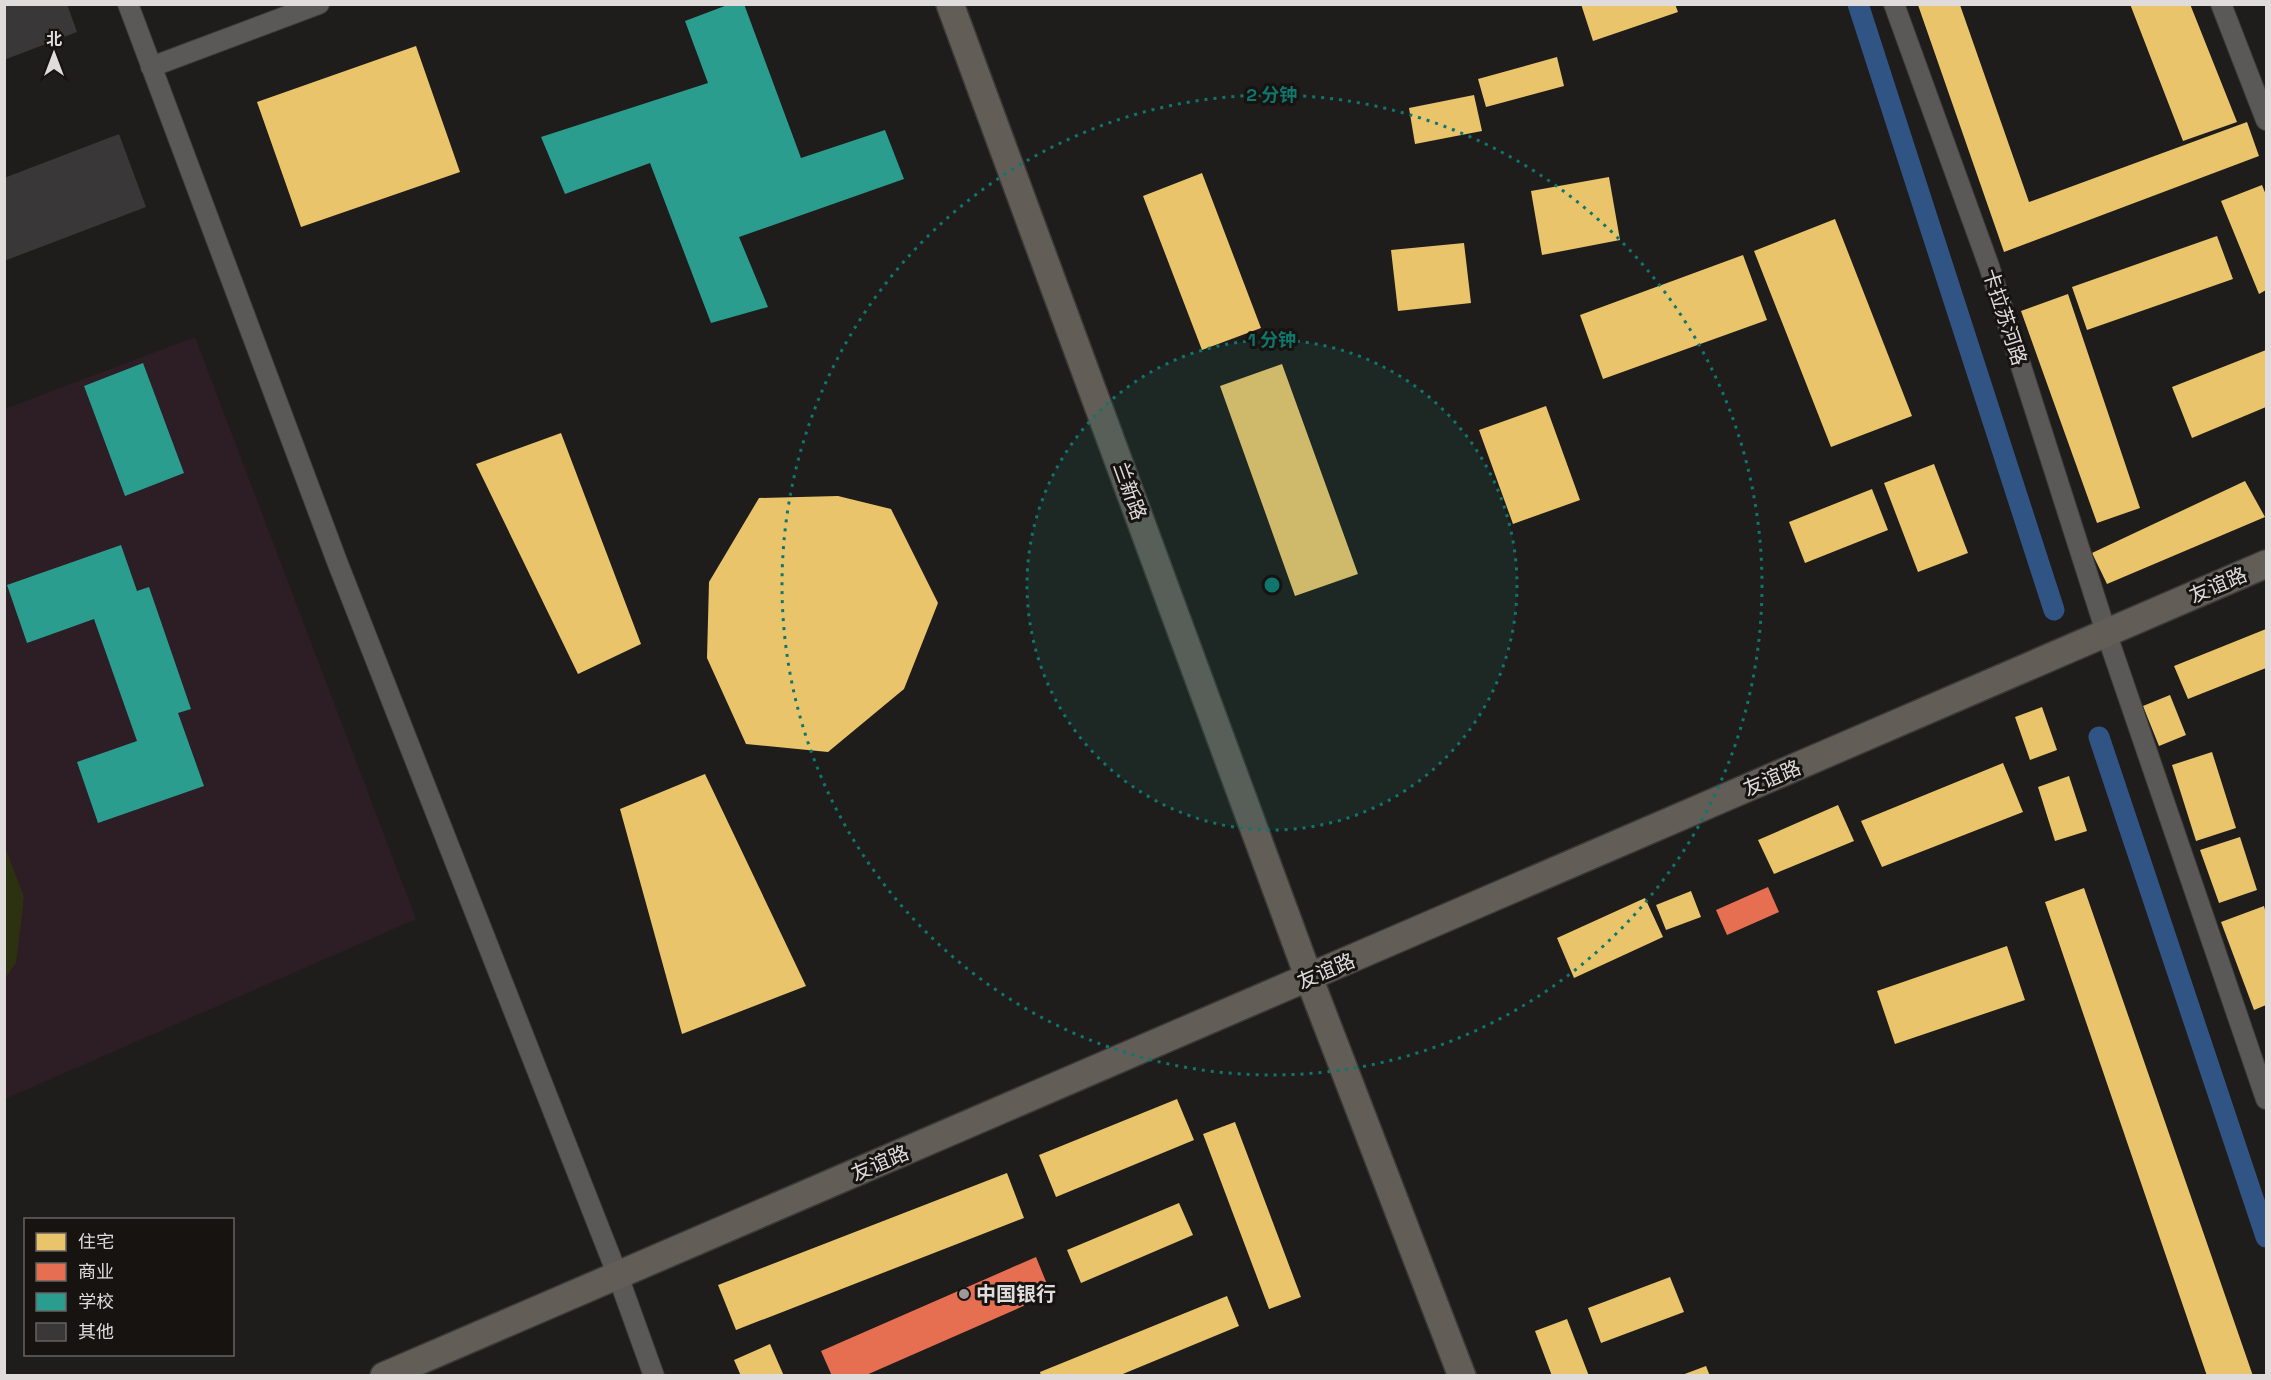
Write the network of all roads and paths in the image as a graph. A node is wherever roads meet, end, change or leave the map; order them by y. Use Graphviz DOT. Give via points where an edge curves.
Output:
graph roads {
  1 [pos="128,4"];
  2 [pos="319,4"];
  3 [pos="950,4"];
  4 [pos="1894,4"];
  5 [pos="2220,4"];
  6 [pos="151,67"];
  7 [pos="2266,120"];
  8 [pos="2266,564"];
  9 [pos="2106,632"];
  10 [pos="1309,978"];
  11 [pos="2266,1099"];
  12 [pos="618,1276"];
  13 [pos="384,1376"];
  14 [pos="654,1376"];
  15 [pos="1462,1376"];
  1 -- 6 [label="street"];
  2 -- 6 [label="street"];
  3 -- 10 [label="main road, 兰新路"];
  4 -- 9 [label="street, 卡拉苏河路" via="1989,266"];
  5 -- 7 [label="street"];
  6 -- 12 [label="street" via="338,564"];
  8 -- 9 [label="main road, 友谊路"];
  9 -- 10 [label="main road, 友谊路"];
  9 -- 11 [label="street, 卡拉苏河路"];
  10 -- 12 [label="main road, 友谊路"];
  10 -- 15 [label="main road, 兰新路"];
  12 -- 13 [label="main road, 友谊路"];
  12 -- 14 [label="street"];
}
